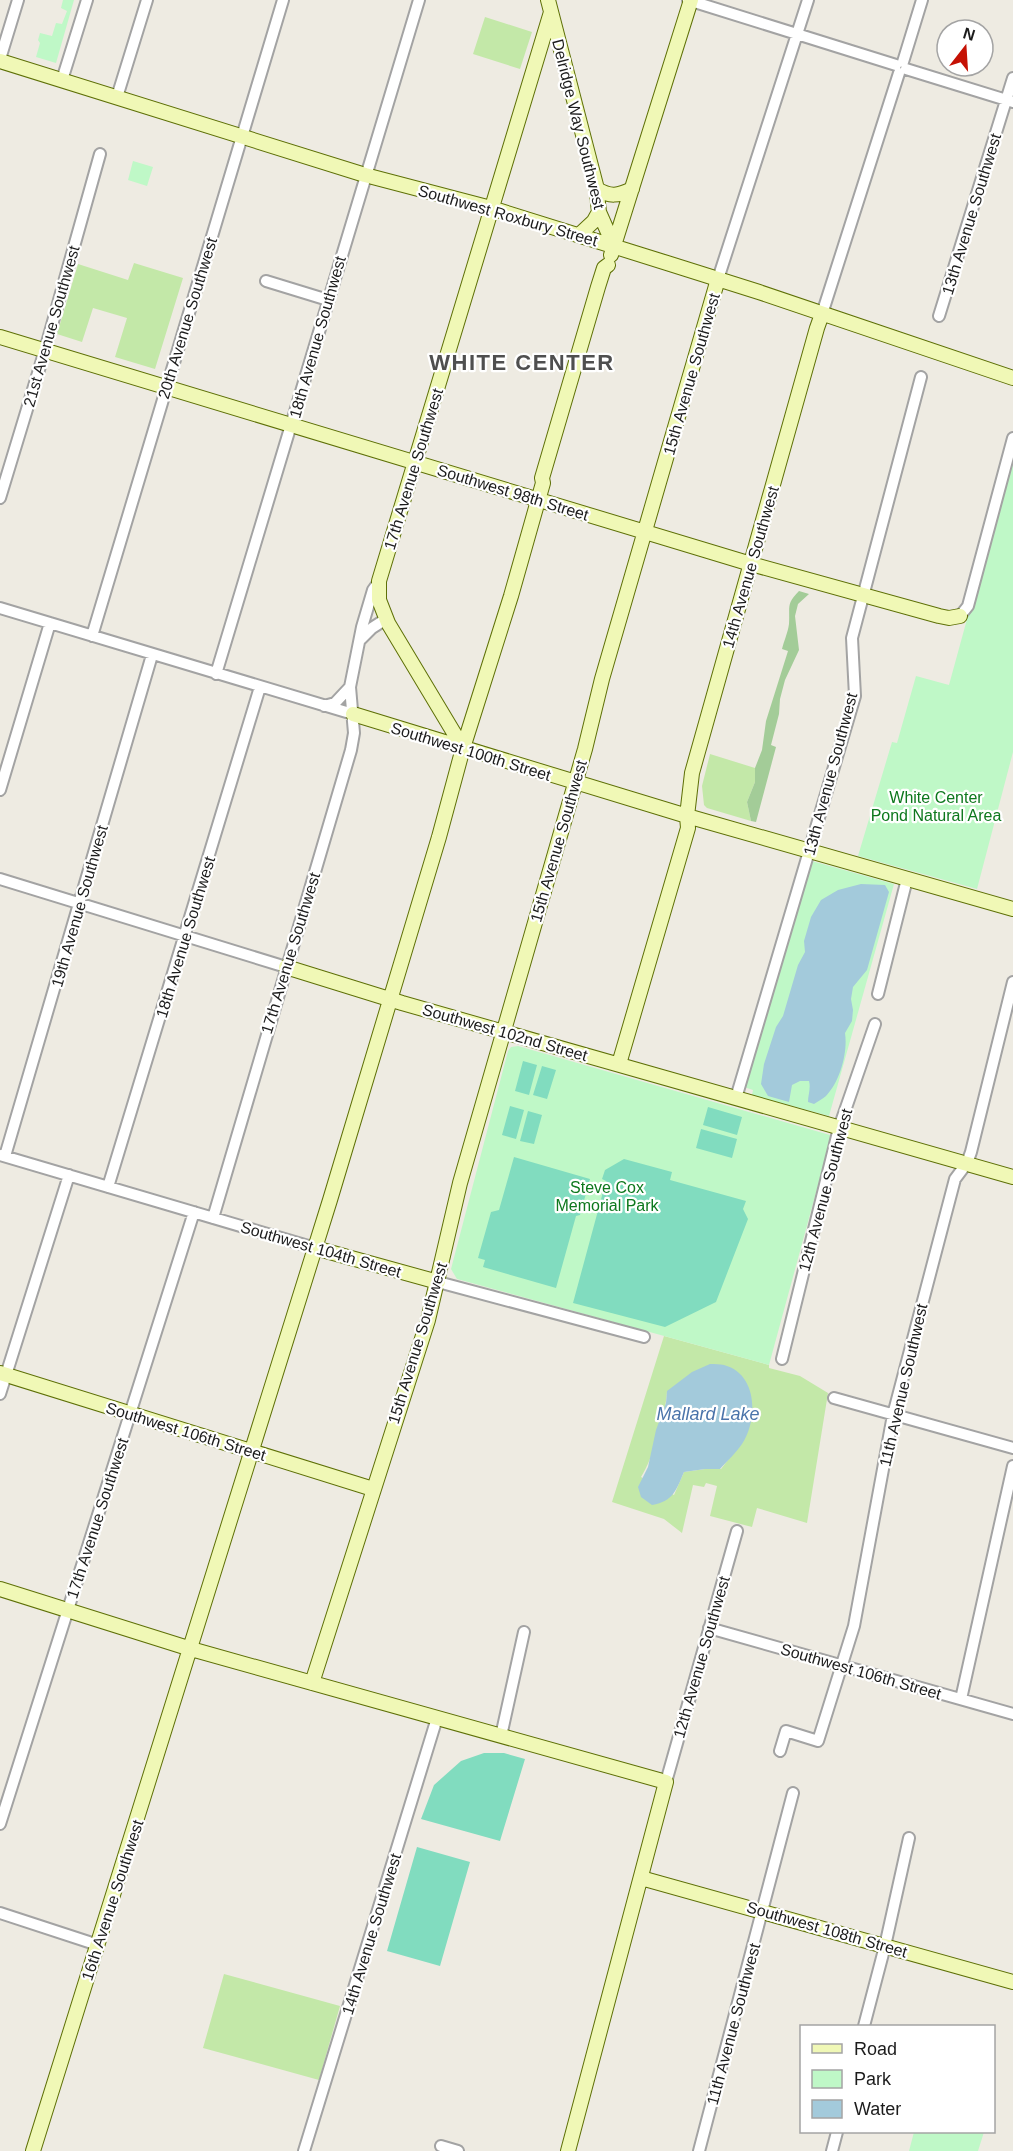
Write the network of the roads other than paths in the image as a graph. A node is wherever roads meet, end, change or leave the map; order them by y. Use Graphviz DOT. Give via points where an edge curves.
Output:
graph roads {
  1 [pos="18,0"];
  2 [pos="87,0"];
  3 [pos="147,0"];
  4 [pos="283,0"];
  5 [pos="419,0"];
  6 [pos="690,0"];
  7 [pos="808,0"];
  8 [pos="922,0"];
  9 [pos="550,6"];
  10 [pos="797,34"];
  11 [pos="0,60"];
  12 [pos="901,67"];
  13 [pos="533,69"];
  14 [pos="567,71"];
  15 [pos="1013,78"];
  16 [pos="63,81"];
  17 [pos="117,97"];
  18 [pos="1010,102"];
  19 [pos="241,136"];
  20 [pos="100,154"];
  21 [pos="365,175"];
  22 [pos="597,189"];
  23 [pos="632,189"];
  24 [pos="491,208"];
  25 [pos="599,212"];
  26 [pos="579,236"];
  27 [pos="614,246"];
  28 [pos="718,279"];
  29 [pos="266,281"];
  30 [pos="328,300"];
  31 [pos="822,314"];
  32 [pos="939,316"];
  33 [pos="0,337"];
  34 [pos="45,350"];
  35 [pos="921,377"];
  36 [pos="1013,378"];
  37 [pos="166,387"];
  38 [pos="292,425"];
  39 [pos="1013,438"];
  40 [pos="416,462"];
  41 [pos="0,498"];
  42 [pos="538,500"];
  43 [pos="645,532"];
  44 [pos="751,564"];
  45 [pos="379,581"];
  46 [pos="864,596"];
  47 [pos="0,608"];
  48 [pos="960,616"];
  49 [pos="386,619"];
  50 [pos="50,623"];
  51 [pos="92,636"];
  52 [pos="361,639"];
  53 [pos="152,655"];
  54 [pos="216,674"];
  55 [pos="260,687"];
  56 [pos="350,687"];
  57 [pos="324,706"];
  58 [pos="353,714"];
  59 [pos="463,748"];
  60 [pos="575,783"];
  61 [pos="0,790"];
  62 [pos="687,816"];
  63 [pos="809,852"];
  64 [pos="0,879"];
  65 [pos="907,879"];
  66 [pos="80,904"];
  67 [pos="1013,909"];
  68 [pos="185,937"];
  69 [pos="286,967"];
  70 [pos="1013,982"];
  71 [pos="878,994"];
  72 [pos="390,999"];
  73 [pos="875,1024"];
  74 [pos="503,1031"];
  75 [pos="619,1065"];
  76 [pos="736,1098"];
  77 [pos="839,1128"];
  78 [pos="3,1156"];
  79 [pos="967,1163"];
  80 [pos="69,1175"];
  81 [pos="1013,1177"];
  82 [pos="108,1187"];
  83 [pos="194,1212"];
  84 [pos="213,1218"];
  85 [pos="315,1248"];
  86 [pos="438,1282"];
  87 [pos="644,1337"];
  88 [pos="782,1359"];
  89 [pos="3,1374"];
  90 [pos="0,1394"];
  91 [pos="834,1398"];
  92 [pos="130,1414"];
  93 [pos="893,1415"];
  94 [pos="1013,1448"];
  95 [pos="252,1452"];
  96 [pos="1013,1466"];
  97 [pos="372,1489"];
  98 [pos="738,1532"];
  99 [pos="0,1589"];
  100 [pos="67,1610"];
  101 [pos="709,1628"];
  102 [pos="524,1632"];
  103 [pos="191,1648"];
  104 [pos="840,1665"];
  105 [pos="312,1683"];
  106 [pos="961,1700"];
  107 [pos="1013,1714"];
  108 [pos="437,1718"];
  109 [pos="501,1736"];
  110 [pos="780,1751"];
  111 [pos="666,1782"];
  112 [pos="793,1793"];
  113 [pos="0,1824"];
  114 [pos="909,1839"];
  115 [pos="641,1878"];
  116 [pos="763,1911"];
  117 [pos="0,1913"];
  118 [pos="98,1945"];
  119 [pos="885,1946"];
  120 [pos="1013,1982"];
  121 [pos="864,2025"];
  122 [pos="837,2133"];
  123 [pos="441,2146"];
  124 [pos="33,2151"];
  125 [pos="304,2151"];
  126 [pos="458,2151"];
  127 [pos="568,2151"];
  128 [pos="699,2151"];
  129 [pos="832,2151"];
  1 -- 11 [label="street"];
  2 -- 16 [label="street"];
  3 -- 17 [label="street"];
  4 -- 19 [label="street, 20th Avenue Southwest"];
  5 -- 21 [label="street, 18th Avenue Southwest"];
  6 -- 10 [label="street"];
  6 -- 23 [label="street, 16th Avenue Southwest"];
  7 -- 10 [label="street, 15th Avenue Southwest"];
  8 -- 12 [label="street, 14th Avenue Southwest"];
  9 -- 13 [label="street, 17th Avenue Southwest"];
  9 -- 14 [label="street, Delridge Way Southwest"];
  10 -- 12 [label="street"];
  10 -- 28 [label="street, 15th Avenue Southwest"];
  11 -- 16 [label="street, Southwest Roxbury Street"];
  12 -- 18 [label="street"];
  12 -- 31 [label="street, 14th Avenue Southwest"];
  13 -- 14 [label="street" via="551,60"];
  13 -- 24 [label="street, 17th Avenue Southwest"];
  14 -- 22 [label="street, Delridge Way Southwest"];
  15 -- 18 [label="street, 13th Avenue Southwest"];
  16 -- 17 [label="street, Southwest Roxbury Street"];
  17 -- 19 [label="street, Southwest Roxbury Street"];
  18 -- 32 [label="street, 13th Avenue Southwest"];
  19 -- 21 [label="street, Southwest Roxbury Street"];
  19 -- 37 [label="street, 20th Avenue Southwest"];
  20 -- 34 [label="street, 21st Avenue Southwest"];
  21 -- 24 [label="street, Southwest Roxbury Street"];
  21 -- 30 [label="street, 18th Avenue Southwest"];
  22 -- 23 [label="street" via="613,196"];
  22 -- 25 [label="street, Delridge Way Southwest"];
  23 -- 27 [label="street, 16th Avenue Southwest"];
  24 -- 26 [label="street, Southwest Roxbury Street"];
  24 -- 40 [label="street, 17th Avenue Southwest"];
  25 -- 26 [label="street"];
  25 -- 27 [label="street, Delridge Way Southwest"];
  26 -- 27 [label="street, Southwest Roxbury Street"];
  27 -- 28 [label="street, Southwest Roxbury Street"];
  27 -- 42 [label="street, 16th Avenue Southwest"];
  28 -- 31 [label="street, Southwest Roxbury Street"];
  28 -- 43 [label="street, 15th Avenue Southwest"];
  29 -- 30 [label="street"];
  30 -- 38 [label="street, 18th Avenue Southwest"];
  31 -- 36 [label="street, Southwest Roxbury Street"];
  31 -- 44 [label="street, 14th Avenue Southwest"];
  33 -- 34 [label="street, Southwest 98th Street"];
  34 -- 37 [label="street, Southwest 98th Street"];
  34 -- 41 [label="street, 21st Avenue Southwest"];
  35 -- 46 [label="street, 13th Avenue Southwest"];
  37 -- 38 [label="street, Southwest 98th Street"];
  37 -- 51 [label="street, 20th Avenue Southwest"];
  38 -- 40 [label="street, Southwest 98th Street"];
  38 -- 54 [label="street, 18th Avenue Southwest"];
  39 -- 48 [label="street" via="968,606"];
  40 -- 42 [label="street, Southwest 98th Street"];
  40 -- 45 [label="street, 17th Avenue Southwest"];
  42 -- 43 [label="street, Southwest 98th Street"];
  42 -- 59 [label="street, 16th Avenue Southwest"];
  43 -- 44 [label="street, Southwest 98th Street"];
  43 -- 60 [label="street, 15th Avenue Southwest"];
  44 -- 46 [label="street, Southwest 98th Street"];
  44 -- 62 [label="street, 14th Avenue Southwest" via="692,774"];
  45 -- 49 [label="street, 17th Avenue Southwest" via="379,600"];
  45 -- 52 [label="street, 17th Avenue Southwest" via="365,615"];
  46 -- 48 [label="street, Southwest 98th Street" via="939,616"];
  46 -- 63 [label="street, 13th Avenue Southwest" via="851,645 855,696"];
  47 -- 50 [label="street, Southwest 100th Street"];
  49 -- 52 [label="street"];
  49 -- 59 [label="street"];
  50 -- 51 [label="street, Southwest 100th Street"];
  50 -- 61 [label="street"];
  51 -- 53 [label="street, Southwest 100th Street"];
  52 -- 56 [label="street, 17th Avenue Southwest"];
  53 -- 54 [label="street, Southwest 100th Street"];
  53 -- 66 [label="street, 19th Avenue Southwest"];
  54 -- 55 [label="street, Southwest 100th Street"];
  55 -- 57 [label="street, Southwest 100th Street"];
  55 -- 68 [label="street, 18th Avenue Southwest"];
  56 -- 57 [label="street" via="337,702"];
  56 -- 58 [label="street, 17th Avenue Southwest"];
  57 -- 58 [label="street, Southwest 100th Street"];
  58 -- 59 [label="street, Southwest 100th Street"];
  58 -- 69 [label="street, 17th Avenue Southwest" via="351,750"];
  59 -- 60 [label="street, Southwest 100th Street"];
  59 -- 72 [label="street, 16th Avenue Southwest"];
  60 -- 62 [label="street, Southwest 100th Street"];
  60 -- 74 [label="street, 15th Avenue Southwest"];
  62 -- 63 [label="street, Southwest 100th Street"];
  62 -- 75 [label="street, 14th Avenue Southwest" via="688,828"];
  63 -- 65 [label="street, Southwest 100th Street"];
  63 -- 76 [label="street, 13th Avenue Southwest"];
  64 -- 66 [label="street, Southwest 102nd Street"];
  65 -- 67 [label="street, Southwest 100th Street"];
  65 -- 71 [label="street"];
  66 -- 68 [label="street, Southwest 102nd Street"];
  66 -- 78 [label="street, 19th Avenue Southwest"];
  68 -- 69 [label="street, Southwest 102nd Street"];
  68 -- 82 [label="street, 18th Avenue Southwest"];
  69 -- 72 [label="street, Southwest 102nd Street"];
  69 -- 84 [label="street, 17th Avenue Southwest"];
  70 -- 79 [label="street, 11th Avenue Southwest"];
  72 -- 74 [label="street, Southwest 102nd Street"];
  72 -- 85 [label="street, 16th Avenue Southwest"];
  73 -- 77 [label="street, 12th Avenue Southwest"];
  74 -- 75 [label="street, Southwest 102nd Street"];
  74 -- 86 [label="street, 15th Avenue Southwest" via="460,1183"];
  75 -- 76 [label="street, Southwest 102nd Street"];
  76 -- 77 [label="street, Southwest 102nd Street"];
  77 -- 79 [label="street, Southwest 102nd Street"];
  77 -- 88 [label="street, 12th Avenue Southwest"];
  78 -- 80 [label="street, Southwest 104th Street"];
  79 -- 81 [label="street, Southwest 102nd Street"];
  79 -- 93 [label="street, 11th Avenue Southwest" via="955,1179"];
  80 -- 82 [label="street, Southwest 104th Street"];
  80 -- 89 [label="street"];
  82 -- 83 [label="street, Southwest 104th Street"];
  83 -- 84 [label="street, Southwest 104th Street"];
  83 -- 92 [label="street, 17th Avenue Southwest"];
  84 -- 85 [label="street, Southwest 104th Street"];
  85 -- 86 [label="street, Southwest 104th Street"];
  85 -- 95 [label="street, 16th Avenue Southwest"];
  86 -- 87 [label="street, Southwest 104th Street"];
  86 -- 97 [label="street, 15th Avenue Southwest"];
  89 -- 90 [label="street"];
  89 -- 92 [label="street, Southwest 106th Street"];
  91 -- 93 [label="street"];
  92 -- 95 [label="street, Southwest 106th Street"];
  92 -- 100 [label="street, 17th Avenue Southwest"];
  93 -- 94 [label="street"];
  93 -- 104 [label="street, 11th Avenue Southwest" via="854,1626"];
  95 -- 97 [label="street, Southwest 106th Street"];
  95 -- 103 [label="street, 16th Avenue Southwest"];
  96 -- 106 [label="street"];
  97 -- 105 [label="street, 15th Avenue Southwest"];
  98 -- 101 [label="street, 12th Avenue Southwest"];
  99 -- 100 [label="street"];
  100 -- 103 [label="street"];
  100 -- 113 [label="street, 17th Avenue Southwest"];
  101 -- 104 [label="street, Southwest 106th Street"];
  101 -- 111 [label="street, 12th Avenue Southwest"];
  102 -- 109 [label="street"];
  103 -- 105 [label="street"];
  103 -- 118 [label="street, 16th Avenue Southwest"];
  104 -- 106 [label="street, Southwest 106th Street"];
  104 -- 110 [label="street, 11th Avenue Southwest" via="818,1741 786,1731"];
  105 -- 108 [label="street"];
  106 -- 107 [label="street, Southwest 106th Street"];
  108 -- 109 [label="street"];
  108 -- 125 [label="street, 14th Avenue Southwest"];
  109 -- 111 [label="street"];
  111 -- 115 [label="street"];
  112 -- 116 [label="street, 11th Avenue Southwest"];
  114 -- 119 [label="street"];
  115 -- 116 [label="street, Southwest 108th Street"];
  115 -- 127 [label="street"];
  116 -- 119 [label="street, Southwest 108th Street"];
  116 -- 128 [label="street, 11th Avenue Southwest"];
  117 -- 118 [label="street"];
  118 -- 124 [label="street, 16th Avenue Southwest"];
  119 -- 120 [label="street, Southwest 108th Street"];
  119 -- 121 [label="street"];
  122 -- 129 [label="street"];
  123 -- 126 [label="street"];
}
